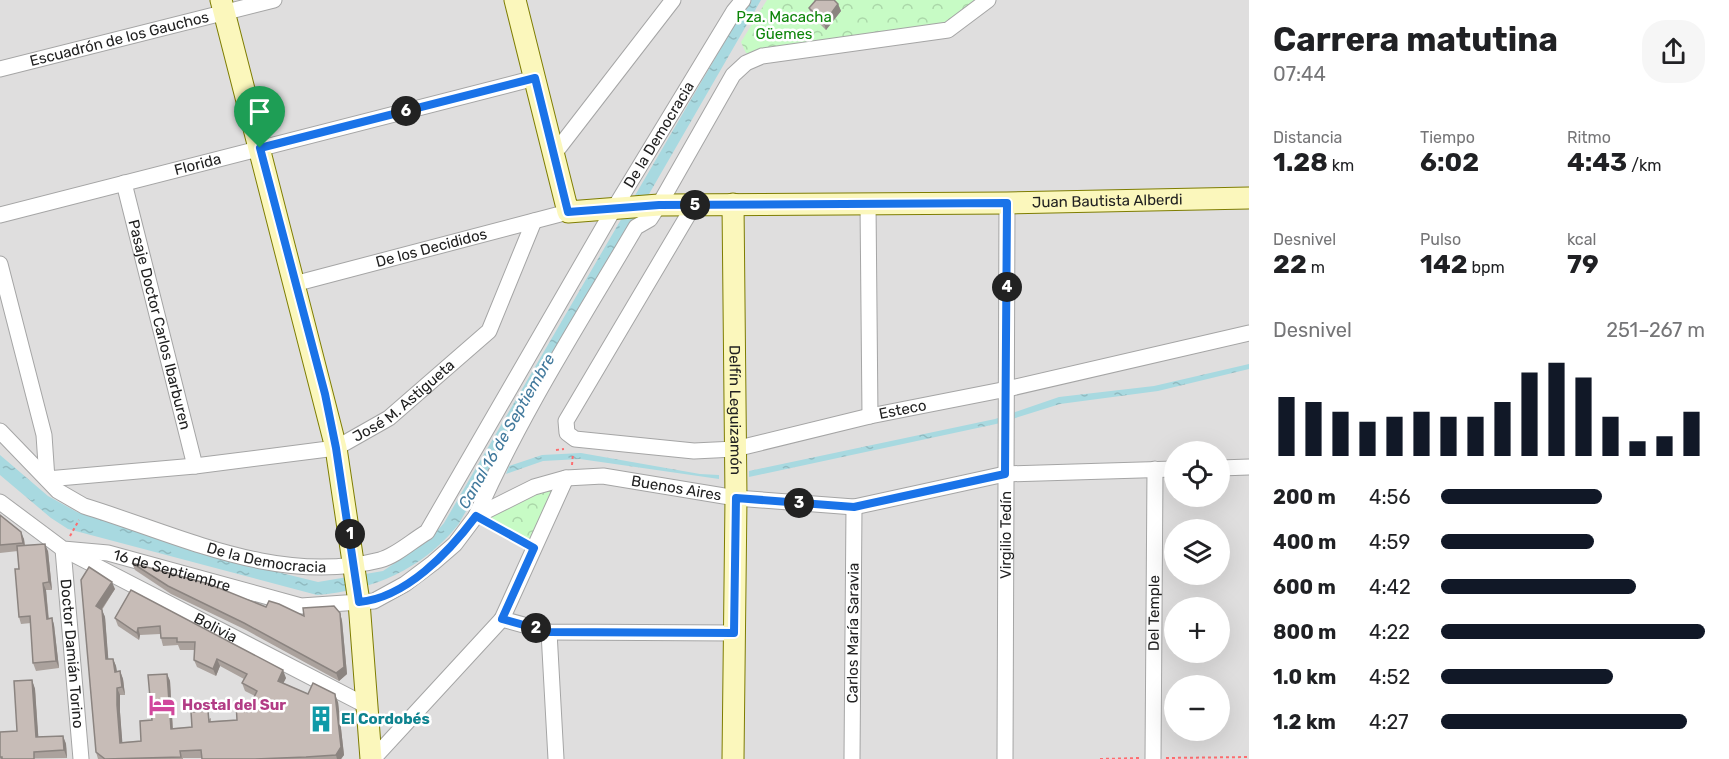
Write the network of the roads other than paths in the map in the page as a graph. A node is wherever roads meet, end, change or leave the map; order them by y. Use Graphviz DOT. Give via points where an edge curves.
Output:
graph roads {
  1 [pos="274,0"];
  2 [pos="515,0"];
  3 [pos="673,0"];
  4 [pos="743,0"];
  5 [pos="988,0"];
  6 [pos="223,6"];
  7 [pos="0,69"];
  8 [pos="535,78"];
  9 [pos="260,148"];
  10 [pos="554,154"];
  11 [pos="124,183"];
  12 [pos="1249,198"];
  13 [pos="1007,203"];
  14 [pos="733,204"];
  15 [pos="868,204"];
  16 [pos="659,205"];
  17 [pos="694,205"];
  18 [pos="615,207"];
  19 [pos="568,212"];
  20 [pos="0,215"];
  21 [pos="534,221"];
  22 [pos="0,264"];
  23 [pos="294,284"];
  24 [pos="1249,333"];
  25 [pos="1007,396"];
  26 [pos="870,416"];
  27 [pos="0,431"];
  28 [pos="336,448"];
  29 [pos="735,449"];
  30 [pos="195,466"];
  31 [pos="1249,467"];
  32 [pos="1230,468"];
  33 [pos="1155,469"];
  34 [pos="1164,469"];
  35 [pos="569,471"];
  36 [pos="1005,474"];
  37 [pos="47,479"];
  38 [pos="736,498"];
  39 [pos="0,502"];
  40 [pos="854,507"];
  41 [pos="476,516"];
  42 [pos="63,549"];
  43 [pos="354,563"];
  44 [pos="359,602"];
  45 [pos="502,619"];
  46 [pos="549,632"];
  47 [pos="734,633"];
  48 [pos="367,706"];
  49 [pos="81,759"];
  50 [pos="372,759"];
  51 [pos="556,759"];
  52 [pos="734,759"];
  53 [pos="852,759"];
  54 [pos="1005,759"];
  55 [pos="1153,759"];
  1 -- 6 [label="street, Escuadrón de los Gauchos"];
  2 -- 8 [label="street"];
  3 -- 10 [label="street"];
  4 -- 18 [label="street, De la Democracia"];
  5 -- 16 [label="street" via="948,30 762,56 746,63 733,75"];
  6 -- 7 [label="street, Escuadrón de los Gauchos"];
  6 -- 9 [label="street"];
  8 -- 9 [label="street, Florida"];
  8 -- 10 [label="street"];
  9 -- 11 [label="street, Florida"];
  9 -- 23 [label="street"];
  10 -- 19 [label="street"];
  11 -- 20 [label="street, Florida"];
  11 -- 30 [label="street, Pasaje Doctor Carlos Ibarburen"];
  12 -- 13 [label="street, Juan Bautista Alberdi"];
  13 -- 15 [label="street, Juan Bautista Alberdi"];
  13 -- 25 [label="street, Virgilio Tedín"];
  14 -- 15 [label="street, Juan Bautista Alberdi"];
  14 -- 17 [label="street, Juan Bautista Alberdi"];
  14 -- 29 [label="street, Delfín Leguizamón"];
  15 -- 26 [label="street"];
  16 -- 17 [label="street, Juan Bautista Alberdi"];
  16 -- 18 [label="street, Juan Bautista Alberdi"];
  16 -- 41 [label="street" via="650,219 636,227 575,330 502,455"];
  17 -- 29 [label="street, Esteco" via="566,421 567,433 575,439 694,452"];
  18 -- 19 [label="street, Juan Bautista Alberdi"];
  18 -- 43 [label="street, De la Democracia" via="427,532 382,560"];
  19 -- 21 [label="street, De los Decididos"];
  21 -- 23 [label="street, De los Decididos"];
  21 -- 28 [label="street, José M. Astigueta" via="489,331 389,418"];
  22 -- 37 [label="street" via="44,435"];
  23 -- 28 [label="street"];
  24 -- 25 [label="street, Esteco"];
  25 -- 26 [label="street, Esteco"];
  25 -- 36 [label="street, Virgilio Tedín"];
  26 -- 29 [label="street, Esteco"];
  27 -- 37 [label="street, De la Democracia"];
  28 -- 30 [label="street, José M. Astigueta"];
  28 -- 43 [label="street"];
  29 -- 38 [label="street, Delfín Leguizamón"];
  30 -- 37 [label="street, José M. Astigueta"];
  31 -- 32 [label="street"];
  33 -- 34 [label="street, Buenos Aires"];
  33 -- 36 [label="street, Buenos Aires"];
  33 -- 55 [label="street, Del Temple"];
  35 -- 38 [label="street, Buenos Aires"];
  35 -- 41 [label="street, Buenos Aires"];
  35 -- 45 [label="street"];
  36 -- 40 [label="street, Buenos Aires"];
  36 -- 54 [label="street, Virgilio Tedín"];
  37 -- 43 [label="street, De la Democracia" via="70,500 87,507 265,563 299,567"];
  38 -- 40 [label="street, Buenos Aires"];
  38 -- 47 [label="street, Delfín Leguizamón"];
  39 -- 42 [label="street"];
  40 -- 53 [label="street, Carlos María Saravia"];
  41 -- 44 [label="street, Buenos Aires" via="454,544 405,584 374,601"];
  42 -- 44 [label="street, 16 de Septiembre" via="108,553 301,606"];
  42 -- 48 [label="street, Bolivia"];
  42 -- 49 [label="street, Doctor Damián Torino"];
  43 -- 44 [label="street"];
  44 -- 48 [label="street"];
  45 -- 46 [label="street"];
  45 -- 50 [label="street"];
  46 -- 47 [label="street"];
  46 -- 51 [label="street"];
  47 -- 52 [label="street, Delfín Leguizamón"];
  48 -- 50 [label="street"];
}
